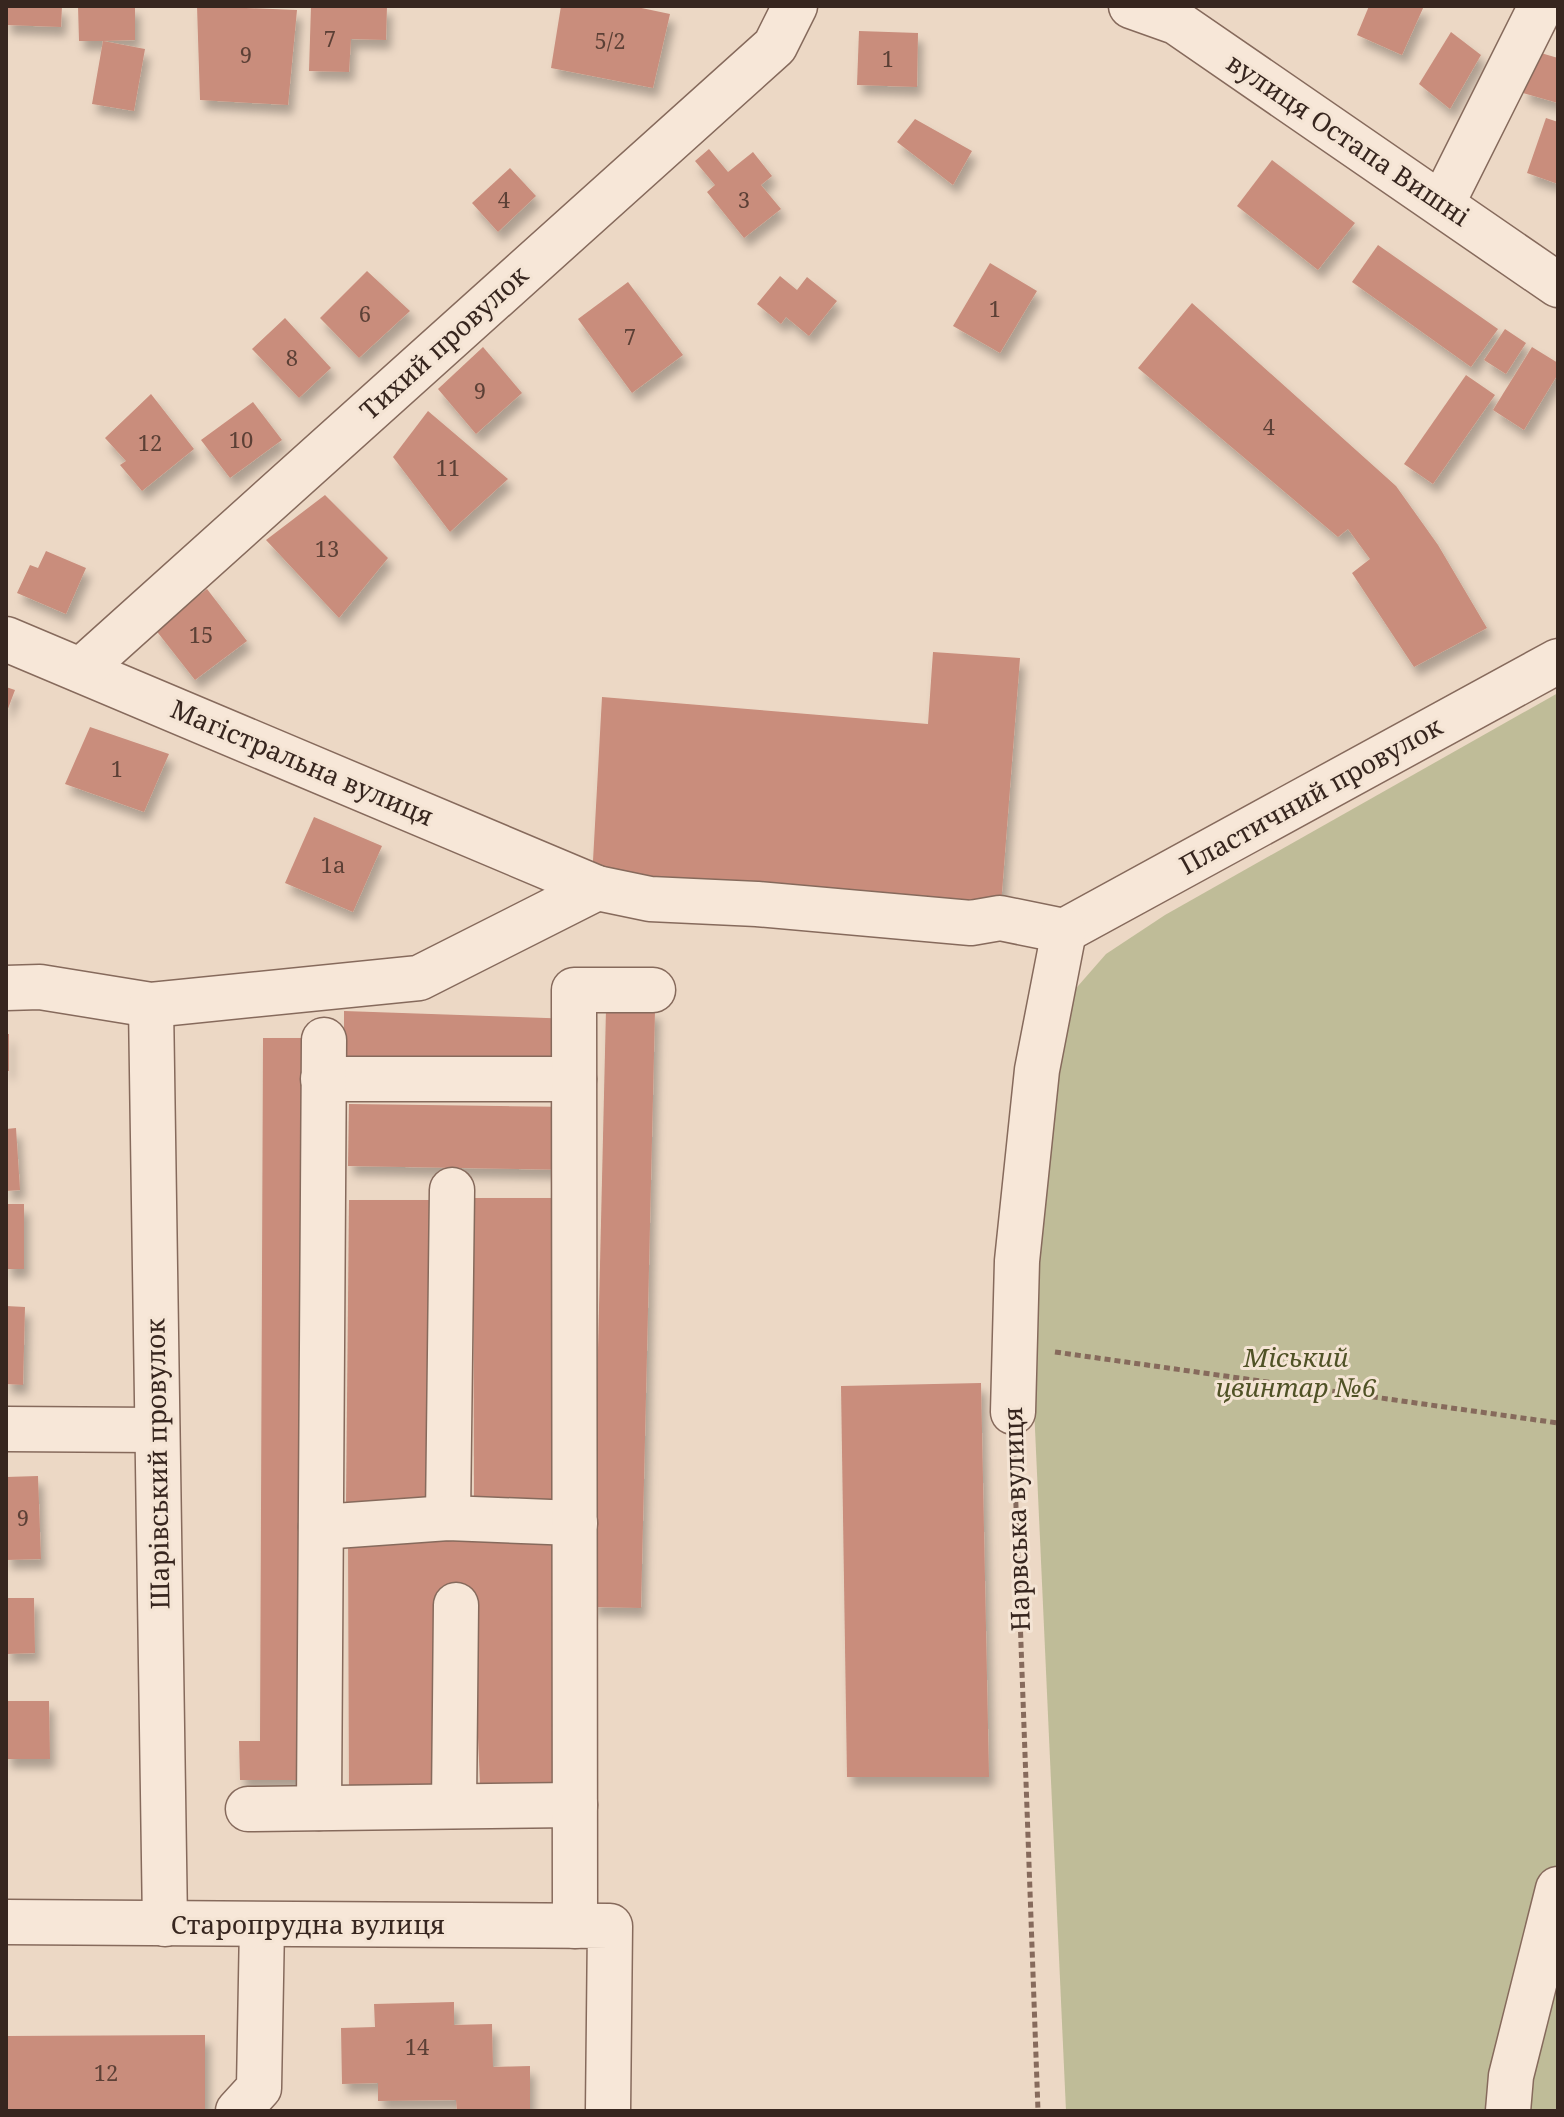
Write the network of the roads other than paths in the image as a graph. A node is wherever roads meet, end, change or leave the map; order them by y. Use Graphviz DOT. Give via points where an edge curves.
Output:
graph roads {
  1 [pos="795,6"];
  2 [pos="1131,6"];
  3 [pos="1541,6"];
  4 [pos="1442,204"];
  5 [pos="1558,285"];
  6 [pos="6,639"];
  7 [pos="1558,661"];
  8 [pos="81,670"];
  9 [pos="597,888"];
  10 [pos="1064,931"];
  11 [pos="6,988"];
  12 [pos="653,990"];
  13 [pos="151,1005"];
  14 [pos="574,1079"];
  15 [pos="452,1190"];
  16 [pos="1013,1412"];
  17 [pos="6,1429"];
  18 [pos="157,1430"];
  19 [pos="448,1518"];
  20 [pos="575,1523"];
  21 [pos="321,1527"];
  22 [pos="456,1605"];
  23 [pos="575,1805"];
  24 [pos="454,1806"];
  25 [pos="319,1808"];
  26 [pos="248,1809"];
  27 [pos="1558,1889"];
  28 [pos="6,1922"];
  29 [pos="165,1924"];
  30 [pos="262,1925"];
  31 [pos="592,1926"];
  32 [pos="238,2111"];
  33 [pos="608,2111"];
  34 [pos="1508,2111"];
  1 -- 8 [label="street, Тихий провулок" via="775,46"];
  2 -- 4 [label="street, вулиця Остапа Вишні" via="1176,22"];
  3 -- 4 [label="street"];
  4 -- 5 [label="street, вулиця Остапа Вишні"];
  6 -- 8 [label="street, Магістральна вулиця"];
  7 -- 10 [label="street, Пластичний провулок"];
  8 -- 9 [label="street, Магістральна вулиця"];
  9 -- 10 [label="street, Магістральна вулиця" via="650,899 971,923 1000,918"];
  9 -- 13 [label="street" via="419,978"];
  10 -- 16 [label="street, Нарвська вулиця" via="1037,1070 1017,1261"];
  11 -- 13 [label="street" via="40,987"];
  12 -- 14 [label="street" via="574,990"];
  13 -- 18 [label="street, Шарівський провулок"];
  14 -- 20 [label="street"];
  14 -- 21 [label="street" via="323,1060"];
  15 -- 19 [label="street"];
  17 -- 18 [label="street"];
  18 -- 29 [label="street, Шарівський провулок"];
  19 -- 20 [label="street"];
  19 -- 21 [label="street"];
  20 -- 23 [label="street"];
  21 -- 25 [label="street"];
  22 -- 24 [label="street"];
  23 -- 24 [label="street"];
  23 -- 31 [label="street"];
  24 -- 25 [label="street"];
  25 -- 26 [label="street"];
  27 -- 34 [label="street" via="1511,2076"];
  28 -- 29 [label="street, Старопрудна вулиця"];
  29 -- 30 [label="street, Старопрудна вулиця"];
  30 -- 31 [label="street, Старопрудна вулиця"];
  30 -- 32 [label="street" via="259,2088"];
  31 -- 33 [label="street"];
}
